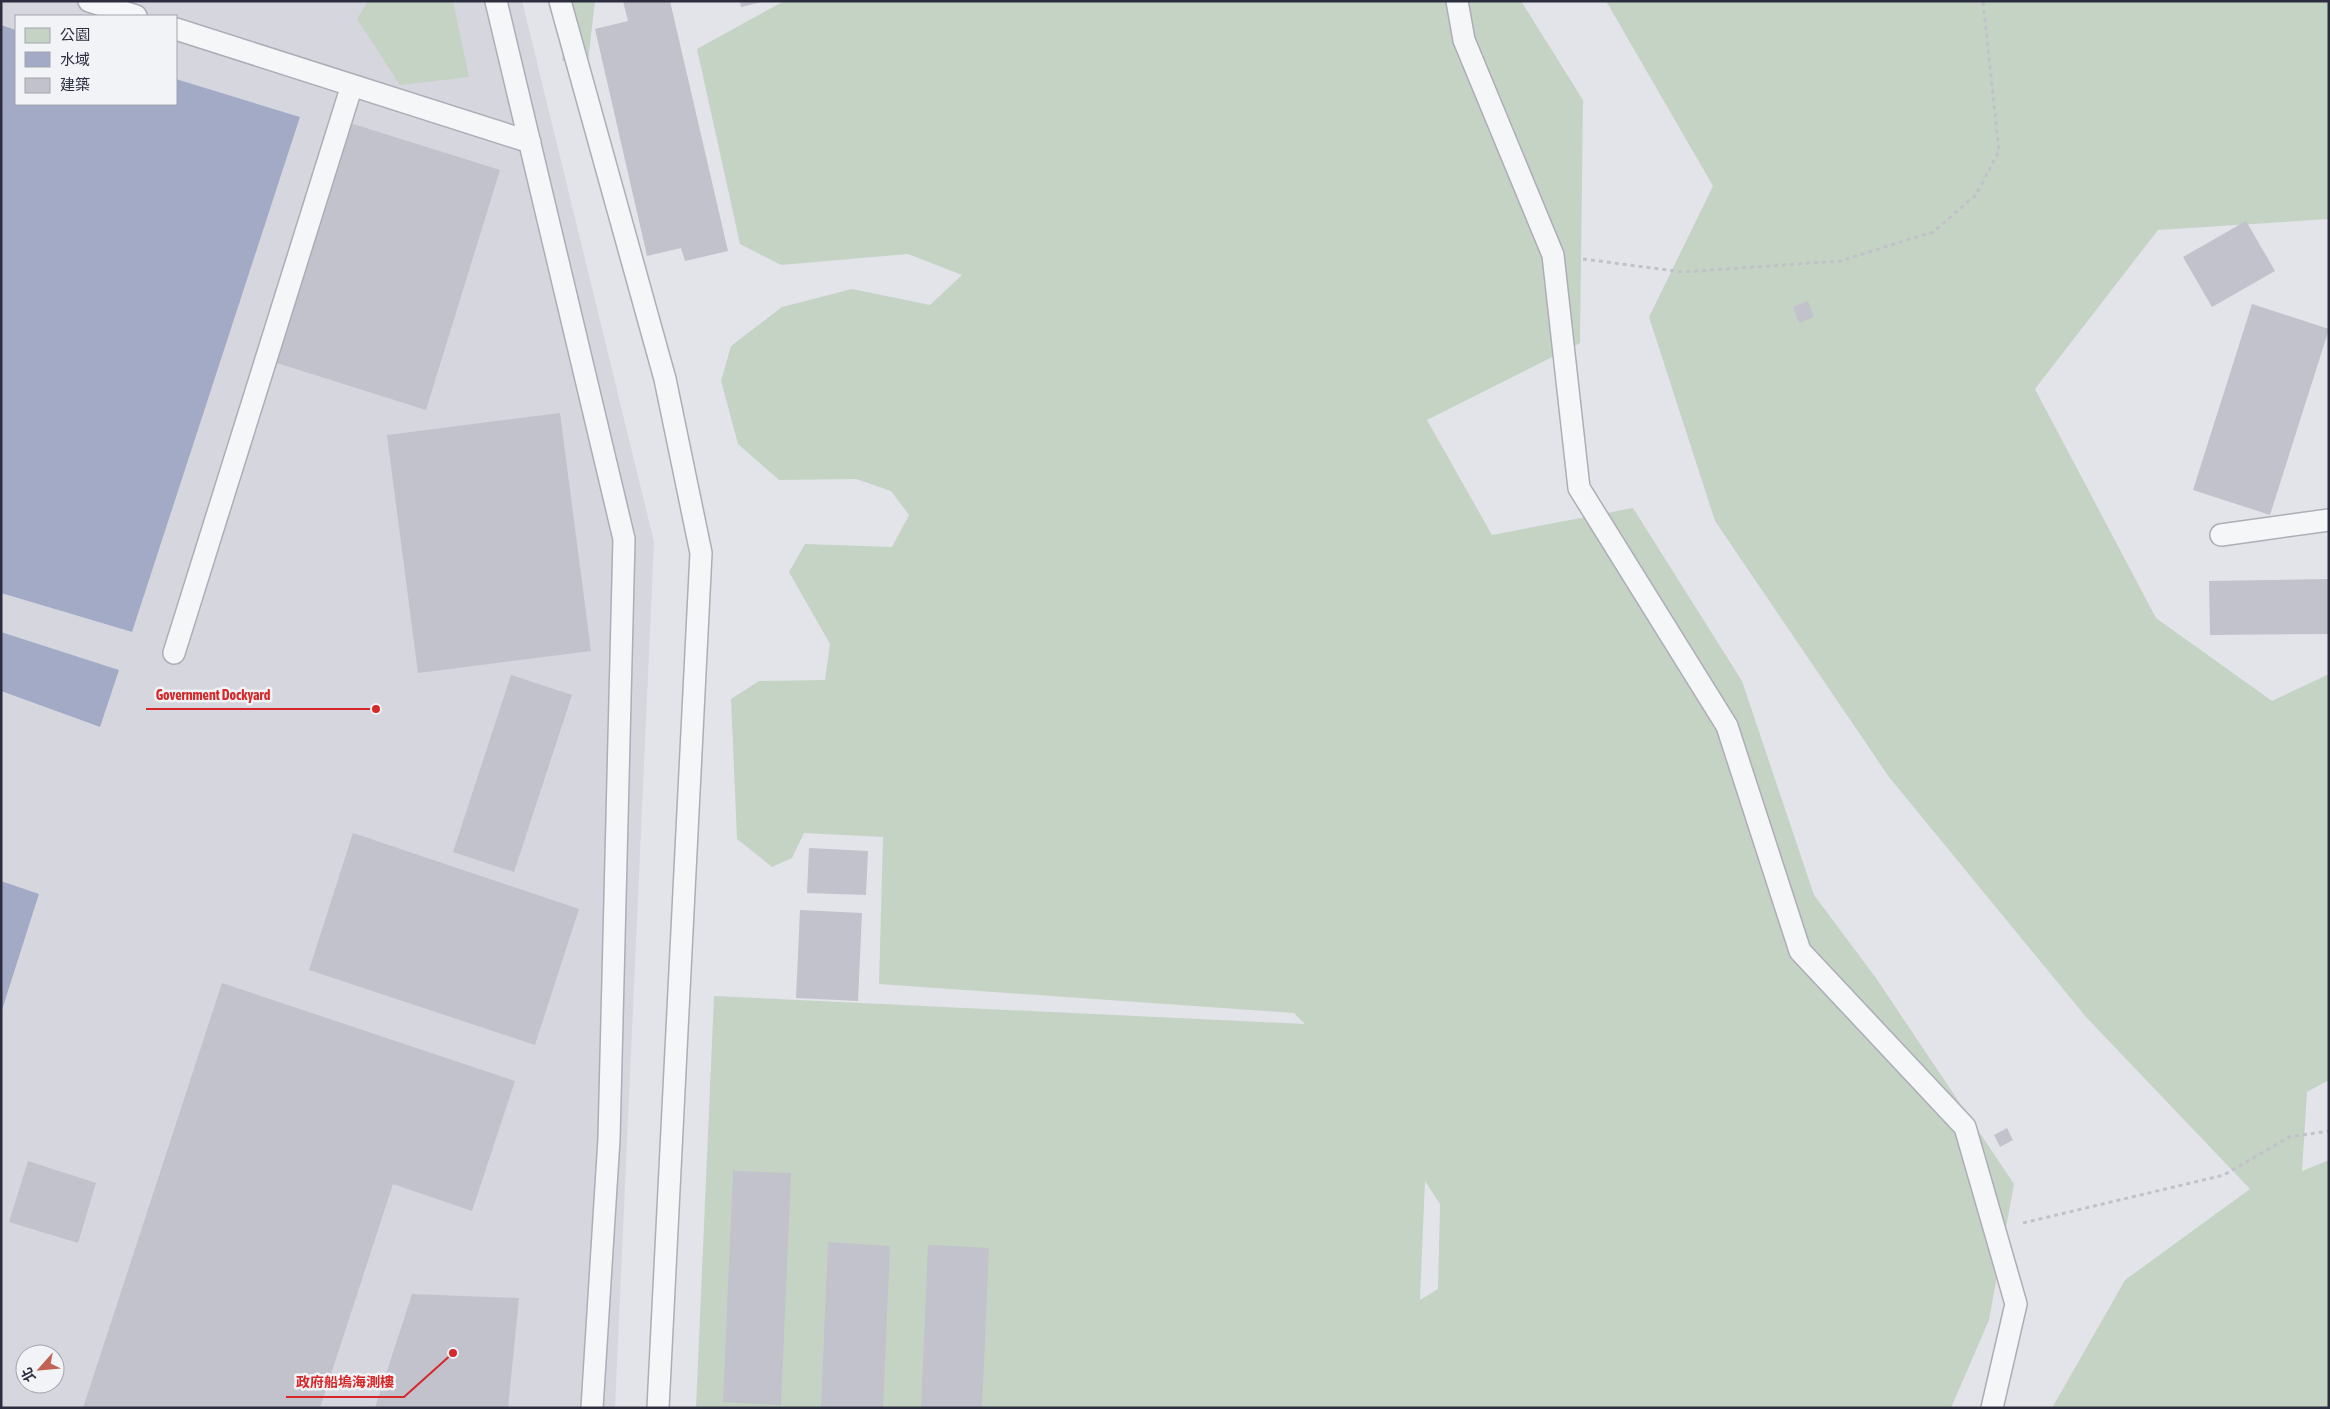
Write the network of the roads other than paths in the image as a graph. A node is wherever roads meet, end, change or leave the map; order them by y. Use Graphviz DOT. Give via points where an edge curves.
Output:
graph roads {
  1 [pos="89,1"];
  2 [pos="496,1"];
  3 [pos="560,1"];
  4 [pos="1456,1"];
  5 [pos="133,15"];
  6 [pos="178,30"];
  7 [pos="352,85"];
  8 [pos="530,142"];
  9 [pos="2329,520"];
  10 [pos="2221,535"];
  11 [pos="174,653"];
  12 [pos="592,1408"];
  13 [pos="658,1408"];
  14 [pos="1992,1408"];
  1 -- 5 [label="lane"];
  2 -- 8 [label="lane"];
  3 -- 13 [label="lane" via="665,379 701,553"];
  4 -- 14 [label="lane" via="1464,40 1553,255 1579,488 1727,726 1800,951 1965,1127 2016,1304"];
  6 -- 7 [label="lane"];
  7 -- 8 [label="lane"];
  7 -- 11 [label="lane"];
  8 -- 12 [label="lane" via="624,539 608,1139"];
  9 -- 10 [label="lane"];
}
